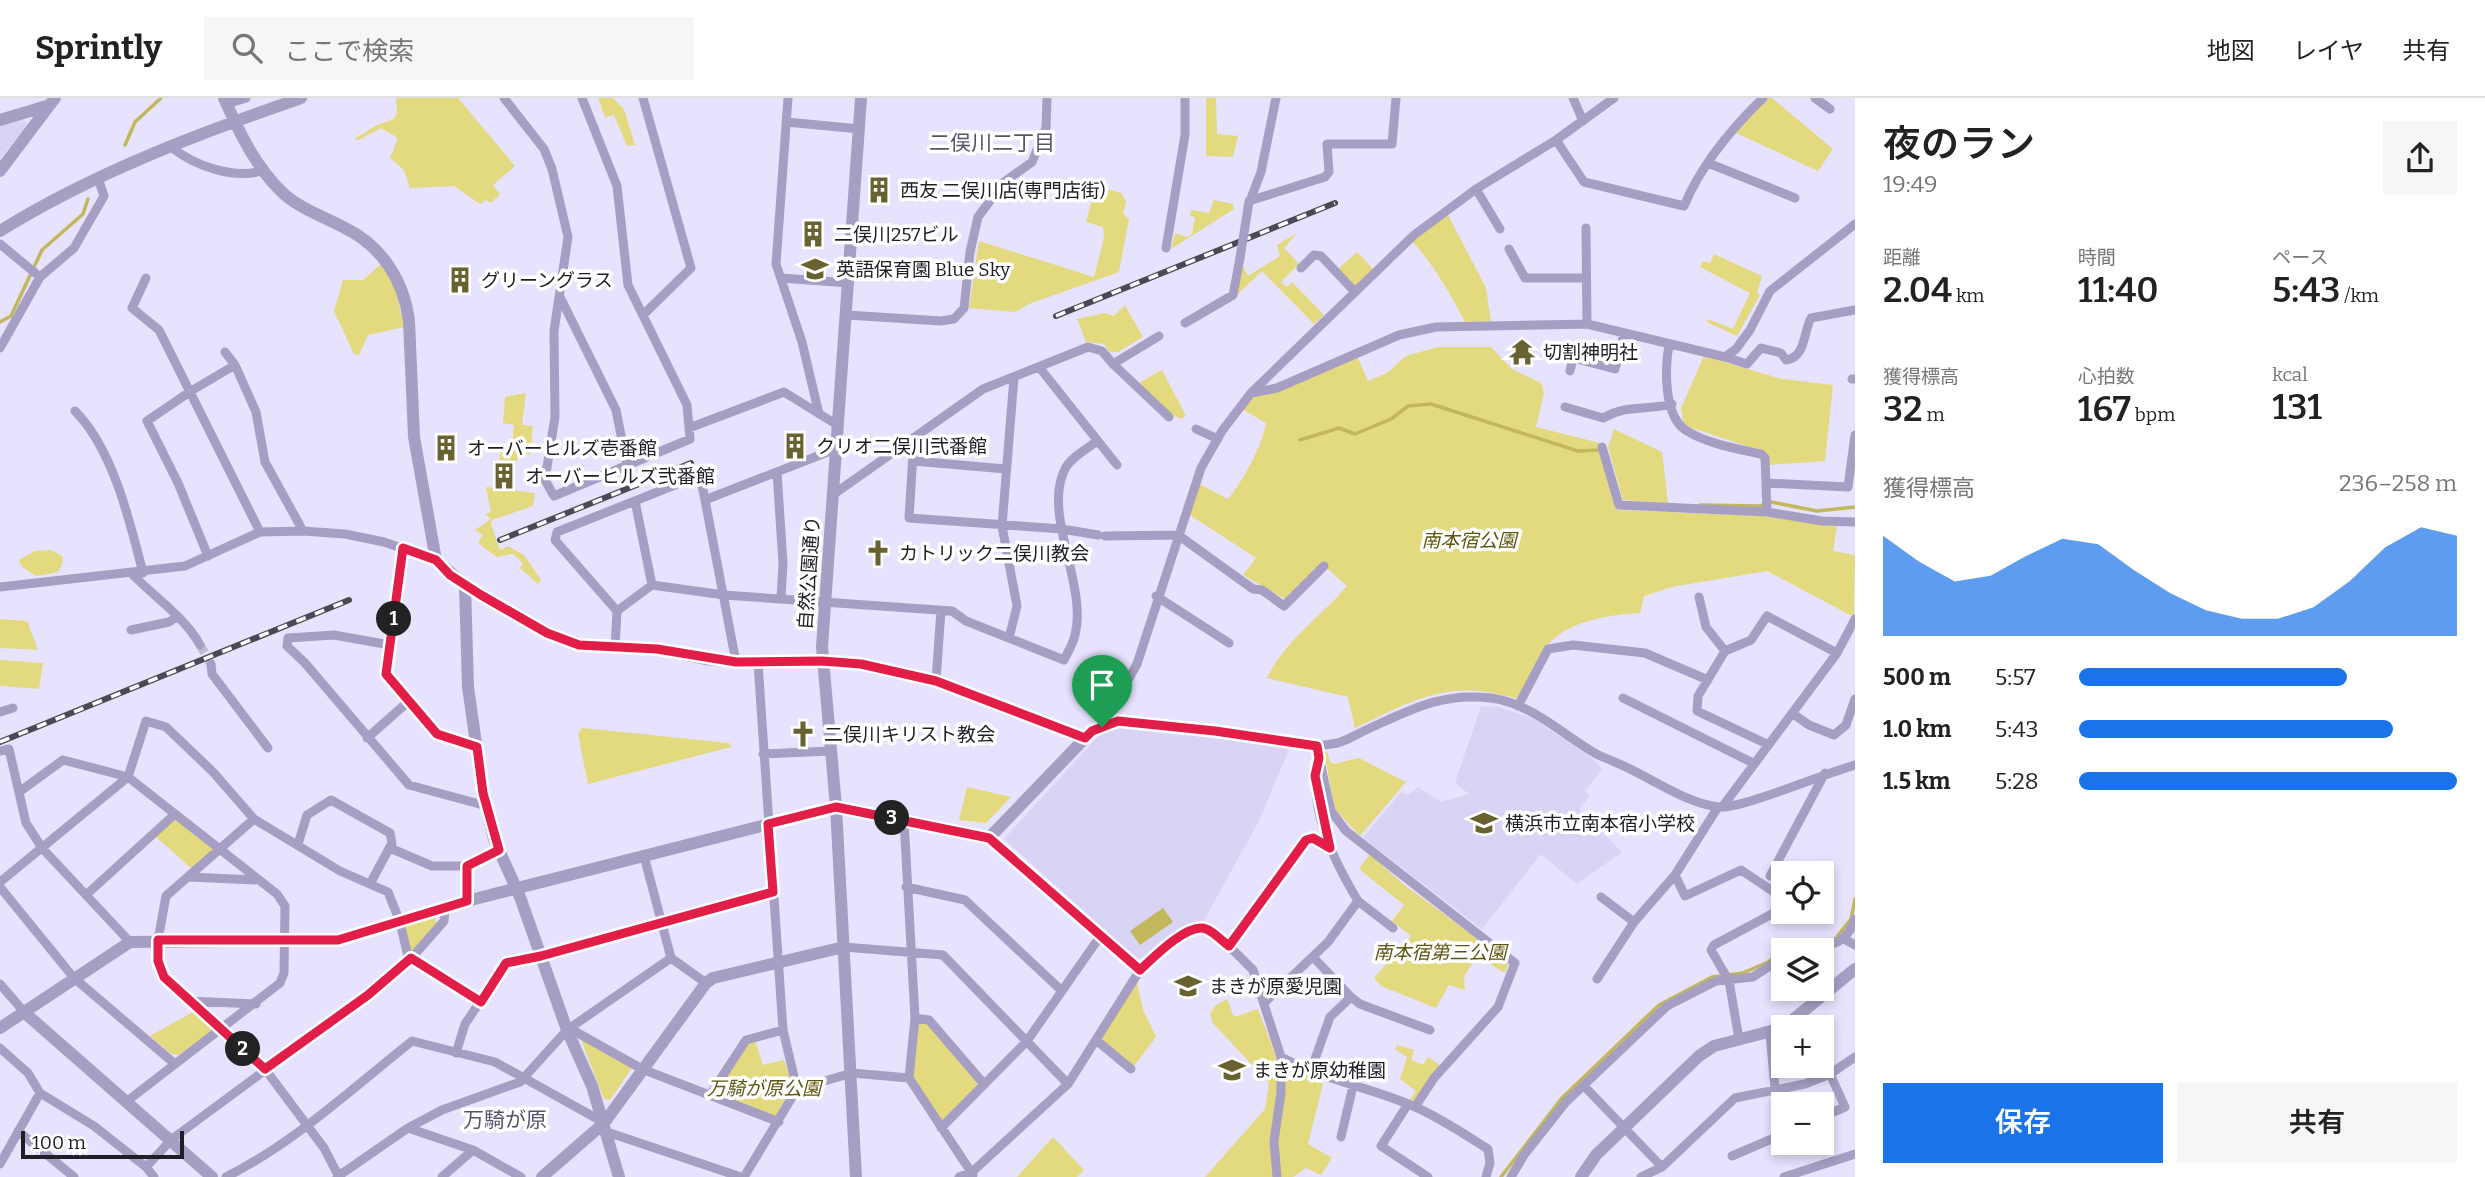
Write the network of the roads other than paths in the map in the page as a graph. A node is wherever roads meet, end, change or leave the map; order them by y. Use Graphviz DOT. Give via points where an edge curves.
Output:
graph roads {
  1 [pos="246,98"];
  2 [pos="301,98"];
  3 [pos="504,98"];
  4 [pos="582,98"];
  5 [pos="643,98"];
  6 [pos="788,98"];
  7 [pos="861,98"];
  8 [pos="1047,98"];
  9 [pos="1185,98"];
  10 [pos="1276,98"];
  11 [pos="1396,98"];
  12 [pos="1573,98"];
  13 [pos="1614,98"];
  14 [pos="1763,98"];
  15 [pos="1815,98"];
  16 [pos="53,101"];
  17 [pos="226,101"];
  18 [pos="1829,109"];
  19 [pos="0,120"];
  20 [pos="1583,121"];
  21 [pos="235,122"];
  22 [pos="786,122"];
  23 [pos="860,129"];
  24 [pos="1556,140"];
  25 [pos="171,148"];
  26 [pos="1708,163"];
  27 [pos="0,171"];
  28 [pos="262,171"];
  29 [pos="98,178"];
  30 [pos="1476,189"];
  31 [pos="1795,198"];
  32 [pos="1248,205"];
  33 [pos="1855,223"];
  34 [pos="1500,229"];
  35 [pos="1586,229"];
  36 [pos="0,231"];
  37 [pos="0,244"];
  38 [pos="1166,248"];
  39 [pos="1509,249"];
  40 [pos="1301,268"];
  41 [pos="36,273"];
  42 [pos="146,278"];
  43 [pos="781,278"];
  44 [pos="1585,278"];
  45 [pos="849,283"];
  46 [pos="1355,292"];
  47 [pos="560,297"];
  48 [pos="1855,310"];
  49 [pos="644,314"];
  50 [pos="847,315"];
  51 [pos="1185,323"];
  52 [pos="1587,324"];
  53 [pos="1624,333"];
  54 [pos="1159,336"];
  55 [pos="1669,344"];
  56 [pos="1576,346"];
  57 [pos="0,348"];
  58 [pos="225,352"];
  59 [pos="1725,357"];
  60 [pos="1573,358"];
  61 [pos="1112,363"];
  62 [pos="235,365"];
  63 [pos="1039,367"];
  64 [pos="1570,371"];
  65 [pos="1014,377"];
  66 [pos="191,391"];
  67 [pos="1251,393"];
  68 [pos="1672,404"];
  69 [pos="1565,408"];
  70 [pos="75,411"];
  71 [pos="819,414"];
  72 [pos="1169,418"];
  73 [pos="839,426"];
  74 [pos="689,428"];
  75 [pos="1196,429"];
  76 [pos="1855,435"];
  77 [pos="914,438"];
  78 [pos="1218,439"];
  79 [pos="1097,441"];
  80 [pos="1602,447"];
  81 [pos="838,448"];
  82 [pos="913,461"];
  83 [pos="626,465"];
  84 [pos="1117,465"];
  85 [pos="1006,469"];
  86 [pos="777,472"];
  87 [pos="1766,483"];
  88 [pos="834,495"];
  89 [pos="705,500"];
  90 [pos="635,501"];
  91 [pos="1767,512"];
  92 [pos="1855,522"];
  93 [pos="1002,526"];
  94 [pos="1062,529"];
  95 [pos="303,531"];
  96 [pos="260,532"];
  97 [pos="1178,535"];
  98 [pos="403,548"];
  99 [pos="208,556"];
  100 [pos="436,560"];
  101 [pos="1324,566"];
  102 [pos="131,573"];
  103 [pos="143,573"];
  104 [pos="465,585"];
  105 [pos="652,585"];
  106 [pos="0,586"];
  107 [pos="724,595"];
  108 [pos="1156,596"];
  109 [pos="1699,597"];
  110 [pos="781,598"];
  111 [pos="826,601"];
  112 [pos="941,610"];
  113 [pos="617,611"];
  114 [pos="177,617"];
  115 [pos="1855,620"];
  116 [pos="131,630"];
  117 [pos="1009,638"];
  118 [pos="1229,643"];
  119 [pos="200,645"];
  120 [pos="390,645"];
  121 [pos="615,648"];
  122 [pos="1725,651"];
  123 [pos="1837,653"];
  124 [pos="822,661"];
  125 [pos="736,662"];
  126 [pos="758,663"];
  127 [pos="211,664"];
  128 [pos="1708,680"];
  129 [pos="936,681"];
  130 [pos="1623,698"];
  131 [pos="1855,699"];
  132 [pos="409,701"];
  133 [pos="1517,706"];
  134 [pos="13,708"];
  135 [pos="0,712"];
  136 [pos="1792,713"];
  137 [pos="1102,727"];
  138 [pos="367,738"];
  139 [pos="1085,738"];
  140 [pos="1767,744"];
  141 [pos="1317,746"];
  142 [pos="477,747"];
  143 [pos="268,748"];
  144 [pos="0,751"];
  145 [pos="830,751"];
  146 [pos="764,754"];
  147 [pos="1319,758"];
  148 [pos="1753,762"];
  149 [pos="1855,765"];
  150 [pos="1825,773"];
  151 [pos="128,777"];
  152 [pos="19,792"];
  153 [pos="486,806"];
  154 [pos="836,807"];
  155 [pos="1721,807"];
  156 [pos="174,814"];
  157 [pos="254,819"];
  158 [pos="904,820"];
  159 [pos="768,824"];
  160 [pos="989,838"];
  161 [pos="298,844"];
  162 [pos="42,848"];
  163 [pos="390,848"];
  164 [pos="1330,848"];
  165 [pos="222,850"];
  166 [pos="499,850"];
  167 [pos="644,856"];
  168 [pos="467,866"];
  169 [pos="1675,875"];
  170 [pos="1770,876"];
  171 [pos="189,877"];
  172 [pos="255,880"];
  173 [pos="370,884"];
  174 [pos="0,885"];
  175 [pos="906,887"];
  176 [pos="517,890"];
  177 [pos="773,892"];
  178 [pos="86,895"];
  179 [pos="1601,897"];
  180 [pos="467,901"];
  181 [pos="1358,901"];
  182 [pos="445,907"];
  183 [pos="1855,919"];
  184 [pos="400,922"];
  185 [pos="1634,922"];
  186 [pos="662,924"];
  187 [pos="1394,928"];
  188 [pos="1101,935"];
  189 [pos="1844,939"];
  190 [pos="158,940"];
  191 [pos="286,941"];
  192 [pos="130,942"];
  193 [pos="1855,945"];
  194 [pos="1229,946"];
  195 [pos="1834,946"];
  196 [pos="844,947"];
  197 [pos="911,951"];
  198 [pos="541,956"];
  199 [pos="1313,957"];
  200 [pos="671,958"];
  201 [pos="410,959"];
  202 [pos="780,962"];
  203 [pos="1771,965"];
  204 [pos="1855,969"];
  205 [pos="1140,970"];
  206 [pos="74,978"];
  207 [pos="1597,979"];
  208 [pos="1728,981"];
  209 [pos="706,983"];
  210 [pos="0,984"];
  211 [pos="1062,990"];
  212 [pos="1351,997"];
  213 [pos="188,1001"];
  214 [pos="481,1002"];
  215 [pos="1264,1003"];
  216 [pos="256,1004"];
  217 [pos="25,1013"];
  218 [pos="1799,1015"];
  219 [pos="915,1018"];
  220 [pos="0,1028"];
  221 [pos="221,1029"];
  222 [pos="568,1029"];
  223 [pos="783,1030"];
  224 [pos="1430,1030"];
  225 [pos="1770,1033"];
  226 [pos="1739,1039"];
  227 [pos="1096,1040"];
  228 [pos="1027,1041"];
  229 [pos="0,1048"];
  230 [pos="456,1053"];
  231 [pos="1281,1057"];
  232 [pos="1855,1057"];
  233 [pos="175,1064"];
  234 [pos="265,1069"];
  235 [pos="642,1069"];
  236 [pos="1131,1069"];
  237 [pos="1834,1071"];
  238 [pos="852,1073"];
  239 [pos="1310,1073"];
  240 [pos="526,1077"];
  241 [pos="909,1078"];
  242 [pos="1820,1078"];
  243 [pos="1832,1078"];
  244 [pos="984,1084"];
  245 [pos="1068,1084"];
  246 [pos="1353,1086"];
  247 [pos="1584,1086"];
  248 [pos="797,1088"];
  249 [pos="1775,1089"];
  250 [pos="40,1093"];
  251 [pos="710,1095"];
  252 [pos="126,1102"];
  253 [pos="1412,1105"];
  254 [pos="1834,1112"];
  255 [pos="779,1122"];
  256 [pos="307,1124"];
  257 [pos="606,1127"];
  258 [pos="408,1128"];
  259 [pos="941,1128"];
  260 [pos="1624,1128"];
  261 [pos="18,1131"];
  262 [pos="1341,1137"];
  263 [pos="172,1139"];
  264 [pos="1771,1139"];
  265 [pos="473,1150"];
  266 [pos="1855,1154"];
  267 [pos="1732,1156"];
  268 [pos="0,1164"];
  269 [pos="146,1167"];
  270 [pos="1662,1167"];
  271 [pos="973,1175"];
  272 [pos="74,1177"];
  273 [pos="154,1177"];
  274 [pos="212,1177"];
  275 [pos="226,1177"];
  276 [pos="338,1177"];
  277 [pos="442,1177"];
  278 [pos="521,1177"];
  279 [pos="542,1177"];
  280 [pos="619,1177"];
  281 [pos="742,1177"];
  282 [pos="856,1177"];
  283 [pos="959,1177"];
  284 [pos="1277,1177"];
  285 [pos="1428,1177"];
  286 [pos="1486,1177"];
  287 [pos="1511,1177"];
  288 [pos="1581,1177"];
  289 [pos="1641,1177"];
  290 [pos="1784,1177"];
  1 -- 17 [label="street"];
  2 -- 21 [label="street"];
  3 -- 47 [label="street" via="544,149 552,169 568,237"];
  4 -- 49 [label="street" via="617,186 628,285"];
  5 -- 49 [label="street" via="691,268"];
  6 -- 22 [label="street"];
  7 -- 23 [label="street, 自然公園通り"];
  8 -- 50 [label="street" via="1046,128 1032,162 1003,182 978,217 964,308 954,319"];
  9 -- 38 [label="street" via="1185,135"];
  10 -- 32 [label="street" via="1261,172"];
  11 -- 32 [label="street" via="1392,144 1327,144 1329,172 1325,177"];
  12 -- 20 [label="street"];
  13 -- 20 [label="street"];
  14 -- 26 [label="street"];
  15 -- 18 [label="street"];
  16 -- 19 [label="street"];
  16 -- 27 [label="street"];
  17 -- 21 [label="street"];
  20 -- 24 [label="street"];
  21 -- 25 [label="street"];
  21 -- 28 [label="street"];
  22 -- 23 [label="street"];
  22 -- 43 [label="street" via="776,264"];
  23 -- 45 [label="street, 自然公園通り"];
  24 -- 26 [label="street" via="1584,182 1684,206"];
  24 -- 30 [label="street"];
  25 -- 28 [label="street" via="222,171 238,175"];
  25 -- 29 [label="street"];
  26 -- 31 [label="street"];
  28 -- 100 [label="street" via="294,202 360,236 395,275 407,303 414,437"];
  29 -- 36 [label="street"];
  29 -- 41 [label="street" via="104,196 74,248"];
  30 -- 34 [label="street"];
  30 -- 46 [label="street" via="1414,235"];
  32 -- 51 [label="street, bridge" via="1233,295"];
  33 -- 59 [label="street" via="1770,291 1750,330"];
  35 -- 44 [label="street"];
  37 -- 41 [label="street"];
  39 -- 44 [label="street" via="1525,278"];
  40 -- 46 [label="street" via="1314,255 1321,256"];
  41 -- 57 [label="street"];
  42 -- 66 [label="street" via="132,307 159,330"];
  43 -- 45 [label="street"];
  43 -- 71 [label="street"];
  44 -- 52 [label="street"];
  45 -- 50 [label="street, 自然公園通り"];
  46 -- 67 [label="street"];
  47 -- 83 [label="street" via="613,401"];
  47 -- 83 [label="street" via="554,331 555,416 545,480 554,496"];
  48 -- 59 [label="street" via="1811,318 1802,350 1792,359 1761,348 1747,364"];
  49 -- 74 [label="street" via="687,405"];
  50 -- 73 [label="street, 自然公園通り"];
  52 -- 53 [label="street"];
  52 -- 67 [label="street" via="1436,327 1399,335 1277,388"];
  53 -- 55 [label="street"];
  53 -- 60 [label="street" via="1615,369"];
  54 -- 61 [label="street"];
  55 -- 59 [label="street"];
  55 -- 68 [label="street" via="1664,373"];
  56 -- 60 [label="street"];
  58 -- 62 [label="street"];
  60 -- 64 [label="street"];
  61 -- 63 [label="street" via="1102,351 1088,347"];
  61 -- 72 [label="street"];
  62 -- 66 [label="street"];
  62 -- 95 [label="street" via="256,412 265,462"];
  63 -- 65 [label="street"];
  63 -- 79 [label="street"];
  65 -- 77 [label="street" via="983,389"];
  65 -- 85 [label="street"];
  66 -- 96 [label="street"];
  66 -- 99 [label="street" via="148,421"];
  67 -- 78 [label="street"];
  68 -- 69 [label="street" via="1648,410 1620,407 1603,418"];
  68 -- 87 [label="street" via="1676,420 1687,431 1762,454"];
  70 -- 103 [label="street" via="111,471"];
  71 -- 73 [label="street"];
  71 -- 74 [label="street" via="784,392"];
  73 -- 81 [label="street, 自然公園通り"];
  74 -- 83 [label="street" via="690,439"];
  75 -- 78 [label="street"];
  76 -- 87 [label="street" via="1848,487"];
  77 -- 82 [label="street"];
  77 -- 88 [label="street"];
  78 -- 97 [label="street" via="1201,468"];
  79 -- 84 [label="street"];
  79 -- 94 [label="street" via="1064,470 1059,509"];
  80 -- 91 [label="street" via="1619,505"];
  81 -- 86 [label="street"];
  81 -- 88 [label="street, 自然公園通り"];
  82 -- 85 [label="street"];
  82 -- 93 [label="street" via="909,518"];
  85 -- 93 [label="street"];
  86 -- 89 [label="street"];
  86 -- 110 [label="street"];
  87 -- 91 [label="street"];
  88 -- 111 [label="street, 自然公園通り"];
  89 -- 90 [label="street" via="700,475"];
  89 -- 107 [label="street"];
  90 -- 105 [label="street"];
  90 -- 113 [label="street" via="557,532 555,540"];
  91 -- 92 [label="street"];
  93 -- 94 [label="street"];
  93 -- 117 [label="street" via="1017,606"];
  94 -- 97 [label="street" via="1102,536"];
  94 -- 117 [label="street" via="1077,603 1075,635 1064,660"];
  95 -- 96 [label="street"];
  95 -- 98 [label="street" via="345,534"];
  96 -- 99 [label="street"];
  97 -- 101 [label="street" via="1284,606"];
  97 -- 108 [label="street"];
  98 -- 100 [label="street"];
  98 -- 120 [label="street"];
  99 -- 103 [label="street" via="185,566"];
  100 -- 104 [label="street"];
  102 -- 103 [label="street"];
  102 -- 106 [label="street"];
  102 -- 114 [label="street"];
  104 -- 121 [label="street" via="562,640"];
  104 -- 142 [label="street" via="468,687"];
  105 -- 107 [label="street"];
  105 -- 113 [label="street"];
  107 -- 110 [label="street"];
  107 -- 125 [label="street"];
  108 -- 118 [label="street"];
  108 -- 137 [label="street" via="1137,664"];
  109 -- 122 [label="street" via="1706,627"];
  110 -- 111 [label="street"];
  111 -- 112 [label="street"];
  111 -- 124 [label="street, 自然公園通り"];
  112 -- 117 [label="street"];
  112 -- 129 [label="street"];
  113 -- 121 [label="street"];
  114 -- 116 [label="street"];
  114 -- 119 [label="street" via="191,627"];
  115 -- 123 [label="street"];
  120 -- 132 [label="street" via="386,674"];
  120 -- 138 [label="street" via="334,635 288,638 287,646"];
  121 -- 125 [label="street" via="657,649"];
  122 -- 123 [label="street" via="1751,640 1767,616"];
  122 -- 128 [label="street"];
  123 -- 136 [label="street"];
  124 -- 126 [label="street"];
  124 -- 129 [label="street" via="861,664"];
  124 -- 145 [label="street, 自然公園通り"];
  125 -- 126 [label="street"];
  126 -- 146 [label="street"];
  127 -- 143 [label="street" via="212,674"];
  128 -- 133 [label="street" via="1645,653 1573,645 1548,649"];
  128 -- 140 [label="street" via="1698,696 1697,710"];
  129 -- 139 [label="street"];
  130 -- 148 [label="street"];
  131 -- 136 [label="street" via="1846,725 1834,735"];
  132 -- 138 [label="street"];
  132 -- 142 [label="street" via="437,734"];
  133 -- 141 [label="street" via="1472,696 1438,699 1336,744"];
  133 -- 155 [label="street" via="1657,785"];
  134 -- 135 [label="street"];
  136 -- 140 [label="street"];
  137 -- 139 [label="street"];
  137 -- 141 [label="street" via="1118,721"];
  138 -- 153 [label="street" via="409,785"];
  139 -- 160 [label="street"];
  140 -- 148 [label="street"];
  141 -- 147 [label="street"];
  142 -- 153 [label="street"];
  144 -- 152 [label="street" via="9,749"];
  145 -- 146 [label="street"];
  145 -- 154 [label="street, 自然公園通り"];
  146 -- 159 [label="street"];
  147 -- 164 [label="street" via="1315,776"];
  147 -- 253 [label="street" via="1331,811 1346,831 1515,963 1498,1007"];
  148 -- 155 [label="street"];
  149 -- 150 [label="street"];
  150 -- 155 [label="street"];
  150 -- 170 [label="street"];
  151 -- 152 [label="street" via="62,760"];
  151 -- 156 [label="street"];
  151 -- 157 [label="street" via="146,721 166,727"];
  151 -- 162 [label="street"];
  152 -- 162 [label="street" via="26,823"];
  153 -- 166 [label="street"];
  154 -- 158 [label="street"];
  154 -- 159 [label="street"];
  154 -- 196 [label="street, 自然公園通り"];
  155 -- 169 [label="street"];
  156 -- 165 [label="street"];
  156 -- 178 [label="street"];
  157 -- 161 [label="street"];
  157 -- 165 [label="street"];
  158 -- 160 [label="street"];
  158 -- 175 [label="street"];
  159 -- 167 [label="street"];
  159 -- 177 [label="street"];
  160 -- 188 [label="street"];
  161 -- 163 [label="street" via="307,816 331,800 390,833"];
  161 -- 173 [label="street"];
  162 -- 174 [label="street"];
  162 -- 178 [label="street"];
  163 -- 168 [label="street" via="432,866"];
  163 -- 173 [label="street"];
  164 -- 181 [label="street"];
  164 -- 194 [label="street" via="1313,838 1306,840"];
  165 -- 171 [label="street"];
  165 -- 172 [label="street"];
  166 -- 168 [label="street"];
  166 -- 176 [label="street"];
  167 -- 176 [label="street"];
  167 -- 186 [label="street"];
  168 -- 180 [label="street"];
  169 -- 185 [label="street"];
  169 -- 208 [label="street" via="1685,896 1741,870 1783,898 1781,909 1714,945 1711,950"];
  171 -- 172 [label="street"];
  171 -- 190 [label="street" via="166,896"];
  172 -- 191 [label="street" via="285,906"];
  173 -- 184 [label="street" via="388,892"];
  174 -- 206 [label="street"];
  175 -- 197 [label="street"];
  175 -- 211 [label="street" via="964,900"];
  176 -- 180 [label="street"];
  176 -- 198 [label="street"];
  177 -- 186 [label="street"];
  177 -- 202 [label="street"];
  178 -- 192 [label="street"];
  179 -- 185 [label="street"];
  180 -- 182 [label="street"];
  181 -- 187 [label="street"];
  181 -- 199 [label="street"];
  182 -- 184 [label="street"];
  182 -- 201 [label="street" via="444,921"];
  183 -- 189 [label="street"];
  184 -- 191 [label="street" via="338,940"];
  184 -- 201 [label="street"];
  185 -- 207 [label="street"];
  186 -- 198 [label="street"];
  186 -- 200 [label="street"];
  188 -- 205 [label="street"];
  188 -- 211 [label="street"];
  189 -- 193 [label="street"];
  189 -- 195 [label="street"];
  190 -- 191 [label="street"];
  190 -- 192 [label="street"];
  190 -- 213 [label="street" via="164,977"];
  191 -- 216 [label="street" via="280,984"];
  192 -- 206 [label="street"];
  194 -- 205 [label="street" via="1199,928 1172,941"];
  194 -- 215 [label="street" via="1253,970"];
  196 -- 197 [label="street"];
  196 -- 202 [label="street"];
  196 -- 238 [label="street, 自然公園通り"];
  197 -- 219 [label="street"];
  197 -- 228 [label="street" via="943,954"];
  198 -- 214 [label="street" via="506,963"];
  198 -- 222 [label="street"];
  199 -- 212 [label="street"];
  199 -- 215 [label="street"];
  200 -- 209 [label="street"];
  200 -- 222 [label="street"];
  201 -- 214 [label="street"];
  201 -- 234 [label="street"];
  202 -- 209 [label="street"];
  202 -- 223 [label="street"];
  203 -- 208 [label="street" via="1753,977"];
  204 -- 218 [label="street"];
  205 -- 227 [label="street"];
  206 -- 217 [label="street"];
  206 -- 233 [label="street"];
  208 -- 226 [label="street"];
  208 -- 247 [label="street" via="1716,981 1667,1006"];
  209 -- 235 [label="street"];
  210 -- 217 [label="street"];
  211 -- 228 [label="street"];
  212 -- 224 [label="street"];
  212 -- 239 [label="street" via="1330,1017"];
  213 -- 216 [label="street"];
  213 -- 221 [label="street"];
  214 -- 230 [label="street" via="465,1024"];
  215 -- 231 [label="street"];
  216 -- 221 [label="street"];
  217 -- 220 [label="street"];
  217 -- 252 [label="street"];
  219 -- 241 [label="street"];
  219 -- 244 [label="street" via="929,1020"];
  221 -- 233 [label="street"];
  221 -- 234 [label="street"];
  222 -- 235 [label="street"];
  222 -- 240 [label="street"];
  222 -- 257 [label="street"];
  223 -- 248 [label="street"];
  223 -- 251 [label="street" via="746,1040"];
  225 -- 226 [label="street"];
  225 -- 249 [label="street"];
  226 -- 260 [label="street" via="1699,1056"];
  227 -- 236 [label="street"];
  227 -- 245 [label="street"];
  228 -- 244 [label="street"];
  228 -- 245 [label="street"];
  229 -- 250 [label="street" via="29,1073"];
  230 -- 240 [label="street" via="495,1062"];
  230 -- 256 [label="street" via="412,1041"];
  231 -- 239 [label="street"];
  231 -- 284 [label="street" via="1274,1141"];
  232 -- 237 [label="street"];
  233 -- 252 [label="street"];
  234 -- 256 [label="street"];
  234 -- 263 [label="street"];
  235 -- 251 [label="street"];
  235 -- 257 [label="street"];
  238 -- 241 [label="street"];
  238 -- 248 [label="street"];
  238 -- 282 [label="street, 自然公園通り"];
  239 -- 246 [label="street"];
  240 -- 257 [label="street"];
  240 -- 258 [label="street"];
  241 -- 259 [label="street"];
  242 -- 249 [label="street"];
  243 -- 254 [label="street" via="1845,1107"];
  244 -- 259 [label="street"];
  245 -- 271 [label="street"];
  246 -- 253 [label="street"];
  246 -- 262 [label="street"];
  247 -- 260 [label="street"];
  247 -- 287 [label="street" via="1566,1102"];
  248 -- 255 [label="street"];
  249 -- 270 [label="street" via="1735,1098"];
  250 -- 261 [label="street"];
  250 -- 269 [label="street" via="94,1126"];
  251 -- 255 [label="street"];
  252 -- 263 [label="street"];
  253 -- 285 [label="street" via="1381,1146"];
  253 -- 286 [label="street" via="1488,1149"];
  255 -- 281 [label="street"];
  256 -- 275 [label="street"];
  256 -- 276 [label="street"];
  257 -- 279 [label="street"];
  257 -- 280 [label="street"];
  257 -- 281 [label="street"];
  258 -- 265 [label="street"];
  258 -- 276 [label="street"];
  259 -- 271 [label="street"];
  260 -- 270 [label="street"];
  260 -- 288 [label="street"];
  261 -- 268 [label="street"];
  261 -- 272 [label="street"];
  263 -- 269 [label="street"];
  263 -- 274 [label="street"];
  264 -- 267 [label="street"];
  265 -- 277 [label="street"];
  265 -- 278 [label="street"];
  266 -- 290 [label="street"];
  269 -- 273 [label="street"];
  270 -- 289 [label="street"];
  271 -- 283 [label="street"];
}
